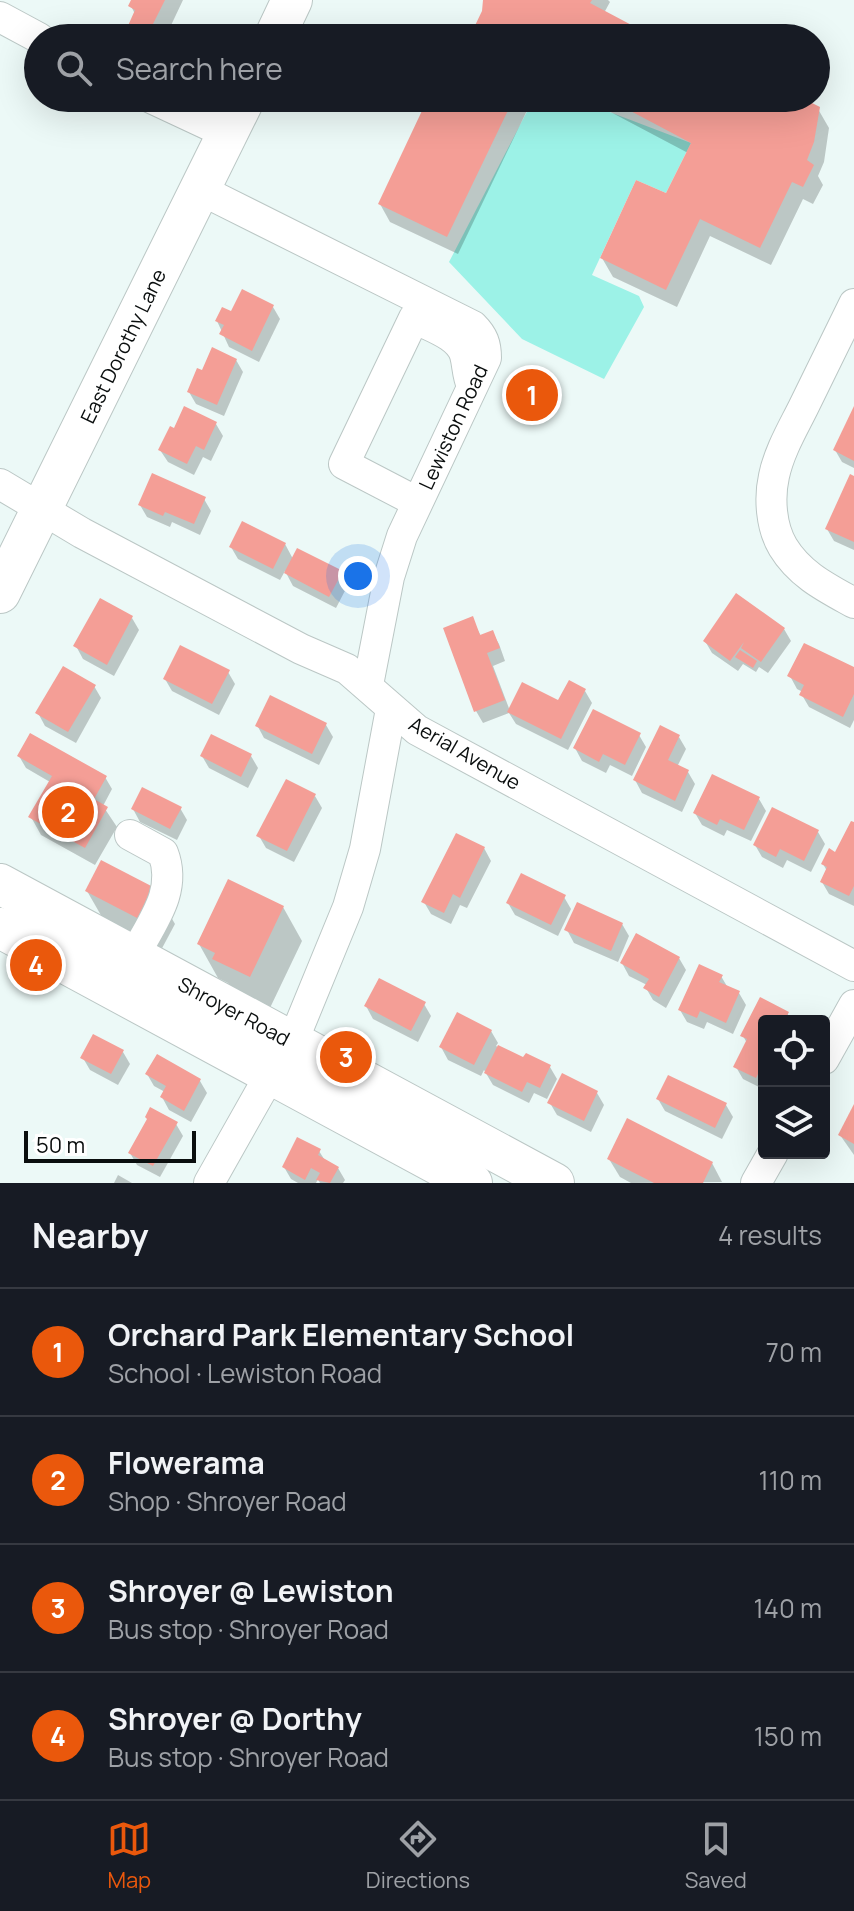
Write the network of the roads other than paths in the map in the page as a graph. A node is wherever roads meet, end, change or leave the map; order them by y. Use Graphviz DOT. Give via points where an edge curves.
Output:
graph roads {
  1 [pos="292,0"];
  2 [pos="0,17"];
  3 [pos="281,24"];
  4 [pos="24,30"];
  5 [pos="181,112"];
  6 [pos="238,112"];
  7 [pos="228,134"];
  8 [pos="201,190"];
  9 [pos="854,304"];
  10 [pos="472,386"];
  11 [pos="0,484"];
  12 [pos="417,502"];
  13 [pos="42,508"];
  14 [pos="0,593"];
  15 [pos="854,603"];
  16 [pos="368,685"];
  17 [pos="391,709"];
  18 [pos="130,835"];
  19 [pos="0,884"];
  20 [pos="0,928"];
  21 [pos="133,958"];
  22 [pos="854,966"];
  23 [pos="854,1005"];
  24 [pos="293,1041"];
  25 [pos="830,1048"];
  26 [pos="270,1075"];
  27 [pos="770,1159"];
  28 [pos="209,1183"];
  29 [pos="472,1183"];
  30 [pos="554,1183"];
  31 [pos="756,1183"];
  1 -- 3 [label="main road"];
  2 -- 4 [label="street"];
  5 -- 7 [label="street"];
  6 -- 7 [label="main road, East Dorothy Lane"];
  7 -- 8 [label="main road, East Dorothy Lane"];
  8 -- 10 [label="street, Lewiston Road" via="473,326 481,333 486,358"];
  8 -- 13 [label="main road, East Dorothy Lane"];
  9 -- 15 [label="street" via="784,446 771,498 773,523 796,565"];
  10 -- 12 [label="street, Lewiston Road"];
  10 -- 12 [label="street" via="459,341 414,318 344,464"];
  11 -- 13 [label="street, Aerial Avenue"];
  12 -- 16 [label="street, Lewiston Road" via="389,577"];
  13 -- 14 [label="main road, East Dorothy Lane"];
  13 -- 16 [label="street, Aerial Avenue" via="347,669"];
  16 -- 17 [label="street, Aerial Avenue"];
  17 -- 22 [label="street, Aerial Avenue" via="417,730"];
  17 -- 24 [label="street" via="365,849 348,907"];
  18 -- 21 [label="street" via="163,853 169,869 168,891"];
  19 -- 21 [label="main road, Shroyer Road"];
  20 -- 26 [label="main road, Shroyer Road"];
  21 -- 24 [label="main road, Shroyer Road"];
  23 -- 25 [label="street"];
  24 -- 26 [label="street"];
  24 -- 30 [label="main road, Shroyer Road"];
  26 -- 28 [label="street"];
  26 -- 29 [label="main road, Shroyer Road"];
  27 -- 31 [label="street"];
}
